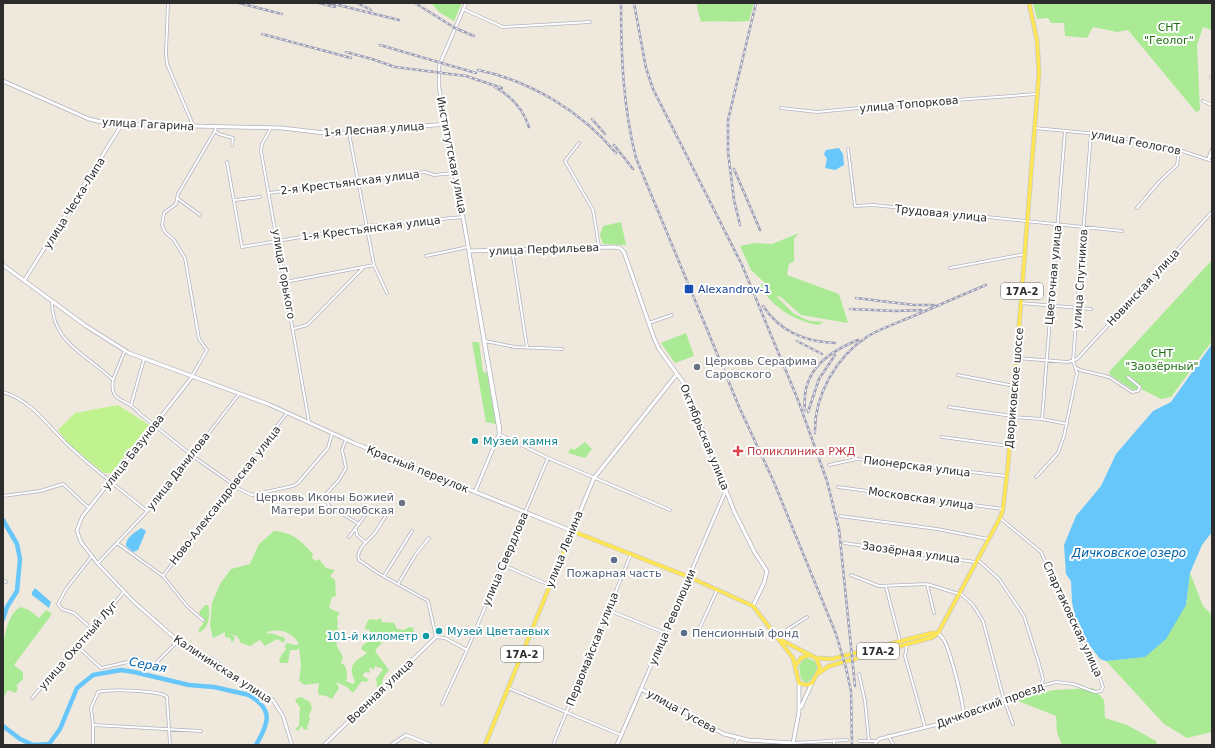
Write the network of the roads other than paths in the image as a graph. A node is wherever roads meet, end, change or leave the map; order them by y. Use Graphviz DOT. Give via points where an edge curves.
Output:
graph roads {
  1 [pos="168,3"];
  2 [pos="466,3"];
  3 [pos="1029,3"];
  4 [pos="463,9"];
  5 [pos="590,22"];
  6 [pos="3,81"];
  7 [pos="1037,94"];
  8 [pos="1203,101"];
  9 [pos="1212,105"];
  10 [pos="781,108"];
  11 [pos="122,124"];
  12 [pos="446,124"];
  13 [pos="193,126"];
  14 [pos="230,127"];
  15 [pos="271,128"];
  16 [pos="1035,128"];
  17 [pos="216,129"];
  18 [pos="1065,131"];
  19 [pos="349,133"];
  20 [pos="1091,133"];
  21 [pos="579,143"];
  22 [pos="232,145"];
  23 [pos="848,149"];
  24 [pos="1212,149"];
  25 [pos="1180,150"];
  26 [pos="1212,155"];
  27 [pos="1208,159"];
  28 [pos="1212,161"];
  29 [pos="228,162"];
  30 [pos="455,173"];
  31 [pos="358,180"];
  32 [pos="269,193"];
  33 [pos="260,197"];
  34 [pos="177,198"];
  35 [pos="235,200"];
  36 [pos="1137,208"];
  37 [pos="1212,212"];
  38 [pos="200,215"];
  39 [pos="464,216"];
  40 [pos="1027,221"];
  41 [pos="1058,224"];
  42 [pos="366,226"];
  43 [pos="1084,226"];
  44 [pos="1122,231"];
  45 [pos="278,240"];
  46 [pos="468,246"];
  47 [pos="599,248"];
  48 [pos="620,248"];
  49 [pos="512,250"];
  50 [pos="469,251"];
  51 [pos="1025,254"];
  52 [pos="426,256"];
  53 [pos="3,264"];
  54 [pos="374,265"];
  55 [pos="363,268"];
  56 [pos="950,268"];
  57 [pos="24,281"];
  58 [pos="285,282"];
  59 [pos="387,293"];
  60 [pos="52,301"];
  61 [pos="1021,303"];
  62 [pos="1050,305"];
  63 [pos="1077,307"];
  64 [pos="1091,309"];
  65 [pos="672,315"];
  66 [pos="649,323"];
  67 [pos="294,329"];
  68 [pos="484,341"];
  69 [pos="526,347"];
  70 [pos="562,349"];
  71 [pos="125,350"];
  72 [pos="1016,358"];
  73 [pos="144,359"];
  74 [pos="1046,360"];
  75 [pos="1073,361"];
  76 [pos="1076,367"];
  77 [pos="677,374"];
  78 [pos="958,375"];
  79 [pos="192,377"];
  80 [pos="1128,377"];
  81 [pos="113,380"];
  82 [pos="1014,386"];
  83 [pos="3,392"];
  84 [pos="239,394"];
  85 [pos="131,405"];
  86 [pos="948,407"];
  87 [pos="287,413"];
  88 [pos="1012,416"];
  89 [pos="1042,419"];
  90 [pos="308,423"];
  91 [pos="1067,424"];
  92 [pos="154,425"];
  93 [pos="332,434"];
  94 [pos="499,434"];
  95 [pos="942,437"];
  96 [pos="346,440"];
  97 [pos="1009,446"];
  98 [pos="191,454"];
  99 [pos="548,458"];
  100 [pos="829,465"];
  101 [pos="1006,476"];
  102 [pos="1036,477"];
  103 [pos="594,478"];
  104 [pos="110,481"];
  105 [pos="233,485"];
  106 [pos="838,487"];
  107 [pos="726,490"];
  108 [pos="475,492"];
  109 [pos="3,496"];
  110 [pos="90,508"];
  111 [pos="1003,509"];
  112 [pos="670,510"];
  113 [pos="147,511"];
  114 [pos="367,513"];
  115 [pos="525,513"];
  116 [pos="840,516"];
  117 [pos="385,517"];
  118 [pos="1000,518"];
  119 [pos="359,524"];
  120 [pos="356,528"];
  121 [pos="77,530"];
  122 [pos="412,531"];
  123 [pos="572,531"];
  124 [pos="349,537"];
  125 [pos="429,538"];
  126 [pos="989,540"];
  127 [pos="365,542"];
  128 [pos="117,543"];
  129 [pos="844,543"];
  130 [pos="631,554"];
  131 [pos="92,556"];
  132 [pos="977,561"];
  133 [pos="98,564"];
  134 [pos="503,565"];
  135 [pos="851,575"];
  136 [pos="163,576"];
  137 [pos="384,576"];
  138 [pos="688,577"];
  139 [pos="398,584"];
  140 [pos="927,584"];
  141 [pos="550,585"];
  142 [pos="886,586"];
  143 [pos="717,589"];
  144 [pos="124,592"];
  145 [pos="959,594"];
  146 [pos="754,606"];
  147 [pos="608,610"];
  148 [pos="934,613"];
  149 [pos="807,618"];
  150 [pos="202,620"];
  151 [pos="92,629"];
  152 [pos="665,633"];
  153 [pos="938,633"];
  154 [pos="697,634"];
  155 [pos="436,637"];
  156 [pos="778,638"];
  157 [pos="178,641"];
  158 [pos="900,641"];
  159 [pos="907,644"];
  160 [pos="77,646"];
  161 [pos="467,650"];
  162 [pos="809,655"];
  163 [pos="816,658"];
  164 [pos="796,666"];
  165 [pos="819,673"];
  166 [pos="859,674"];
  167 [pos="799,683"];
  168 [pos="812,683"];
  169 [pos="1041,686"];
  170 [pos="508,688"];
  171 [pos="642,689"];
  172 [pos="1101,691"];
  173 [pos="32,698"];
  174 [pos="1004,700"];
  175 [pos="442,704"];
  176 [pos="566,712"];
  177 [pos="799,712"];
  178 [pos="963,713"];
  179 [pos="1013,724"];
  180 [pos="93,725"];
  181 [pos="925,728"];
  182 [pos="170,729"];
  183 [pos="202,731"];
  184 [pos="622,735"];
  185 [pos="888,736"];
  186 [pos="738,738"];
  187 [pos="834,740"];
  188 [pos="847,740"];
  189 [pos="859,741"];
  190 [pos="869,741"];
  191 [pos="876,741"];
  192 [pos="793,743"];
  193 [pos="426,744"];
  194 [pos="803,744"];
  195 [pos="93,745"];
  196 [pos="170,745"];
  197 [pos="292,745"];
  198 [pos="324,745"];
  199 [pos="391,745"];
  200 [pos="431,745"];
  201 [pos="486,745"];
  202 [pos="553,745"];
  203 [pos="617,745"];
  204 [pos="734,745"];
  205 [pos="834,745"];
  206 [pos="874,745"];
  207 [pos="894,745"];
  1 -- 13 [label="street" via="167,64"];
  2 -- 4 [label="street, Институтская улица"];
  3 -- 7 [label="main road, Двориковское шоссе" via="1038,48"];
  4 -- 5 [label="street" via="503,27"];
  4 -- 12 [label="street, Институтская улица" via="438,73"];
  6 -- 11 [label="main road, улица Гагарина" via="89,119"];
  7 -- 10 [label="street, улица Топоркова" via="817,112"];
  7 -- 16 [label="main road, Двориковское шоссе"];
  8 -- 9 [label="street"];
  11 -- 13 [label="main road, улица Гагарина"];
  11 -- 57 [label="street, улица Ческа-Липа"];
  12 -- 19 [label="main road, 1-я Лесная улица"];
  12 -- 30 [label="main road, Институтская улица"];
  13 -- 17 [label="main road, улица Гагарина"];
  14 -- 15 [label="main road, 1-я Лесная улица"];
  14 -- 17 [label="main road, улица Гагарина"];
  15 -- 19 [label="main road, 1-я Лесная улица"];
  15 -- 32 [label="street, улица Горького" via="261,148"];
  16 -- 18 [label="street, улица Геологов"];
  16 -- 40 [label="main road, Двориковское шоссе / 17А-2"];
  17 -- 22 [label="street" via="219,134 233,138"];
  17 -- 34 [label="street"];
  18 -- 20 [label="street, улица Геологов"];
  18 -- 41 [label="street, Цветочная улица"];
  19 -- 31 [label="street"];
  20 -- 25 [label="street, улица Геологов"];
  20 -- 43 [label="street, улица Спутников"];
  21 -- 47 [label="street" via="565,161 593,210"];
  23 -- 40 [label="street, Трудовая улица" via="855,206 867,205"];
  24 -- 27 [label="street"];
  25 -- 27 [label="street, улица Геологов"];
  25 -- 36 [label="street" via="1177,165"];
  26 -- 27 [label="street"];
  27 -- 28 [label="street, улица Геологов"];
  29 -- 35 [label="street"];
  30 -- 31 [label="street, 2-я Крестьянская улица" via="434,175 425,172"];
  30 -- 39 [label="main road, Институтская улица"];
  31 -- 32 [label="street, 2-я Крестьянская улица"];
  31 -- 42 [label="street"];
  32 -- 45 [label="street, улица Горького"];
  33 -- 35 [label="street"];
  34 -- 38 [label="street"];
  34 -- 79 [label="street" via="173,207 164,213 164,230 185,258 199,339 207,350"];
  35 -- 45 [label="street, 1-я Крестьянская улица" via="242,246"];
  37 -- 75 [label="street, Новинская улица" via="1108,323 1083,354"];
  39 -- 42 [label="street, 1-я Крестьянская улица"];
  39 -- 46 [label="main road, Институтская улица"];
  40 -- 41 [label="street, Трудовая улица"];
  40 -- 51 [label="main road, Двориковское шоссе / 17А-2"];
  41 -- 43 [label="street, Трудовая улица"];
  41 -- 62 [label="street, Цветочная улица"];
  42 -- 45 [label="street, 1-я Крестьянская улица"];
  42 -- 54 [label="street" via="372,245"];
  43 -- 44 [label="street, Трудовая улица"];
  43 -- 63 [label="street, улица Спутников"];
  45 -- 58 [label="street, улица Горького"];
  46 -- 50 [label="main road, Институтская улица"];
  46 -- 52 [label="street"];
  47 -- 48 [label="main road, улица Перфильева"];
  47 -- 49 [label="main road, улица Перфильева"];
  48 -- 66 [label="main road, Октябрьская улица" via="624,252"];
  49 -- 50 [label="main road, улица Перфильева"];
  49 -- 69 [label="street"];
  50 -- 68 [label="street, Институтская улица"];
  51 -- 56 [label="street"];
  51 -- 61 [label="main road, Двориковское шоссе / 17А-2"];
  53 -- 57 [label="main road, Красный переулок"];
  54 -- 55 [label="street"];
  54 -- 59 [label="street"];
  55 -- 58 [label="street"];
  55 -- 67 [label="street" via="312,320"];
  57 -- 60 [label="main road, Красный переулок"];
  58 -- 67 [label="street, улица Горького"];
  60 -- 71 [label="main road, Красный переулок"];
  60 -- 81 [label="street" via="58,327 69,344"];
  61 -- 62 [label="street"];
  61 -- 72 [label="main road, Двориковское шоссе / 17А-2"];
  62 -- 63 [label="street"];
  62 -- 74 [label="street, Цветочная улица"];
  63 -- 64 [label="street"];
  63 -- 75 [label="street, улица Спутников"];
  65 -- 66 [label="street"];
  66 -- 77 [label="main road, Октябрьская улица" via="659,349"];
  67 -- 90 [label="street, улица Горького"];
  68 -- 69 [label="street"];
  68 -- 94 [label="street, Институтская улица"];
  69 -- 70 [label="street"];
  71 -- 73 [label="main road, Красный переулок"];
  71 -- 81 [label="street"];
  72 -- 74 [label="street"];
  72 -- 82 [label="main road, Двориковское шоссе / 17А-2"];
  73 -- 79 [label="main road, Красный переулок"];
  73 -- 85 [label="street"];
  74 -- 75 [label="street"];
  74 -- 89 [label="street, Цветочная улица"];
  75 -- 76 [label="street"];
  76 -- 80 [label="street" via="1109,376 1132,392 1138,391 1140,387"];
  76 -- 91 [label="street"];
  77 -- 103 [label="main road, улица Ленина"];
  77 -- 107 [label="main road, Октябрьская улица" via="685,385"];
  78 -- 82 [label="street"];
  79 -- 84 [label="main road, Красный переулок"];
  79 -- 92 [label="street, улица Базунова"];
  81 -- 85 [label="street" via="111,390 114,396"];
  82 -- 88 [label="main road, Двориковское шоссе / 17А-2"];
  83 -- 104 [label="street" via="32,407 66,443"];
  84 -- 87 [label="main road, Красный переулок"];
  84 -- 98 [label="street, улица Данилова"];
  85 -- 92 [label="street"];
  86 -- 88 [label="street"];
  87 -- 90 [label="main road, Красный переулок"];
  87 -- 105 [label="street, Ново-Александровская улица"];
  88 -- 89 [label="street"];
  88 -- 97 [label="main road, Двориковское шоссе / 17А-2"];
  89 -- 91 [label="street"];
  90 -- 93 [label="main road, Красный переулок"];
  91 -- 102 [label="street" via="1058,453"];
  92 -- 98 [label="street"];
  92 -- 104 [label="street, улица Базунова"];
  93 -- 96 [label="main road, Красный переулок"];
  93 -- 105 [label="street" via="328,448 294,486 252,495"];
  94 -- 99 [label="street"];
  94 -- 108 [label="street, Институтская улица"];
  95 -- 97 [label="street"];
  96 -- 108 [label="main road, Красный переулок"];
  96 -- 119 [label="street" via="342,450 346,468 327,493 325,500 334,510"];
  97 -- 101 [label="main road, Двориковское шоссе / 17А-2"];
  98 -- 105 [label="street"];
  98 -- 113 [label="street, улица Данилова"];
  99 -- 103 [label="street"];
  99 -- 115 [label="street, улица Свердлова"];
  100 -- 101 [label="street, Пионерская улица" via="857,459"];
  101 -- 111 [label="main road, Двориковское шоссе / 17А-2"];
  103 -- 112 [label="street"];
  103 -- 123 [label="main road, улица Ленина"];
  104 -- 110 [label="street, улица Базунова"];
  104 -- 113 [label="street"];
  105 -- 136 [label="street, Ново-Александровская улица"];
  106 -- 111 [label="street, Московская улица"];
  107 -- 138 [label="street, улица Революции"];
  107 -- 146 [label="main road, Октябрьская улица" via="752,546 767,571"];
  108 -- 115 [label="main road, Красный переулок"];
  109 -- 110 [label="street" via="40,491 63,484"];
  110 -- 121 [label="street, улица Базунова" via="82,517"];
  111 -- 118 [label="main road, Двориковское шоссе / 17А-2"];
  113 -- 128 [label="street, улица Данилова"];
  114 -- 119 [label="street"];
  115 -- 123 [label="main road, Красный переулок"];
  115 -- 134 [label="street, улица Свердлова"];
  116 -- 126 [label="street" via="936,529"];
  117 -- 127 [label="street" via="374,534"];
  118 -- 126 [label="main road, Двориковское шоссе / 17А-2"];
  118 -- 172 [label="street, Спартаковская улица" via="1041,552 1073,624 1097,669 1102,682"];
  119 -- 120 [label="street"];
  120 -- 124 [label="street"];
  120 -- 127 [label="street" via="358,535"];
  121 -- 131 [label="street, Калининская улица"];
  122 -- 137 [label="street"];
  123 -- 130 [label="main road, Красный переулок"];
  123 -- 141 [label="main road, улица Ленина / 17А-2"];
  125 -- 139 [label="street"];
  126 -- 132 [label="main road, Двориковское шоссе / 17А-2"];
  127 -- 137 [label="street" via="358,554 359,560"];
  128 -- 133 [label="street, улица Данилова"];
  128 -- 136 [label="street"];
  129 -- 132 [label="street, Заозёрная улица"];
  130 -- 138 [label="main road, Красный переулок"];
  130 -- 147 [label="street, Первомайская улица"];
  131 -- 133 [label="street, Калининская улица"];
  131 -- 151 [label="street" via="66,589 58,604 62,609 74,613"];
  132 -- 145 [label="main road, Двориковское шоссе / 17А-2"];
  132 -- 169 [label="street" via="999,579 1024,616 1040,666 1043,679"];
  133 -- 144 [label="street, Калининская улица"];
  134 -- 141 [label="street"];
  134 -- 161 [label="street, улица Свердлова"];
  135 -- 142 [label="street" via="874,585"];
  136 -- 150 [label="street"];
  137 -- 139 [label="street"];
  138 -- 143 [label="main road, Красный переулок"];
  138 -- 152 [label="street, улица Революции"];
  139 -- 155 [label="street" via="428,601"];
  140 -- 142 [label="street"];
  140 -- 145 [label="street"];
  140 -- 148 [label="street"];
  141 -- 170 [label="main road, улица Ленина / 17А-2"];
  142 -- 158 [label="street"];
  143 -- 146 [label="main road, Красный переулок"];
  143 -- 154 [label="street"];
  144 -- 151 [label="street, улица Охотный Луг"];
  144 -- 157 [label="street, Калининская улица"];
  145 -- 153 [label="main road, Двориковское шоссе / 17А-2"];
  145 -- 174 [label="street" via="972,605 983,621"];
  146 -- 156 [label="main road"];
  147 -- 152 [label="street"];
  147 -- 176 [label="street, Первомайская улица"];
  149 -- 156 [label="street"];
  151 -- 160 [label="street, улица Охотный Луг"];
  152 -- 171 [label="street, улица Революции"];
  153 -- 158 [label="main road, 17А-2"];
  153 -- 159 [label="main road, 17А-2" via="933,637"];
  153 -- 178 [label="street" via="944,640 949,655"];
  155 -- 161 [label="street" via="445,638"];
  155 -- 198 [label="street, Военная улица"];
  156 -- 162 [label="main road"];
  156 -- 164 [label="main road"];
  157 -- 160 [label="street" via="155,664 128,662 104,667 98,667"];
  157 -- 197 [label="street, Калининская улица" via="214,660 273,700 283,716"];
  158 -- 163 [label="main road, 17А-2" via="842,657"];
  159 -- 165 [label="main road, 17А-2" via="829,666"];
  159 -- 181 [label="street" via="905,656"];
  160 -- 173 [label="street, улица Охотный Луг"];
  161 -- 175 [label="street, улица Свердлова"];
  162 -- 163 [label="main road, 17А-2"];
  162 -- 164 [label="main road" via="801,658"];
  163 -- 165 [label="main road"];
  164 -- 167 [label="main road"];
  165 -- 168 [label="main road, 17А-2"];
  166 -- 190 [label="street"];
  167 -- 168 [label="main road"];
  167 -- 177 [label="main road"];
  168 -- 177 [label="main road"];
  169 -- 172 [label="street, Дичковский проезд" via="1067,682 1095,692"];
  169 -- 174 [label="street, Дичковский проезд"];
  170 -- 176 [label="street"];
  170 -- 201 [label="main road, улица Ленина / 17А-2"];
  171 -- 184 [label="main road, улица Революции"];
  171 -- 186 [label="main road, улица Гусева" via="716,731"];
  174 -- 178 [label="street, Дичковский проезд"];
  174 -- 179 [label="street"];
  176 -- 184 [label="street"];
  176 -- 202 [label="street, Первомайская улица"];
  177 -- 192 [label="main road"];
  178 -- 181 [label="street, Дичковский проезд" via="955,720"];
  180 -- 182 [label="street"];
  180 -- 182 [label="street" via="91,708 98,692 161,693 167,697"];
  180 -- 195 [label="street"];
  181 -- 185 [label="street, Дичковский проезд"];
  182 -- 183 [label="street"];
  182 -- 196 [label="street"];
  184 -- 203 [label="main road, улица Революции"];
  185 -- 191 [label="street, Дичковский проезд"];
  185 -- 207 [label="street"];
  186 -- 192 [label="main road, улица Гусева"];
  186 -- 204 [label="street"];
  187 -- 188 [label="street"];
  187 -- 194 [label="street"];
  187 -- 205 [label="street"];
  189 -- 190 [label="street"];
  190 -- 191 [label="street"];
  191 -- 206 [label="street"];
  192 -- 194 [label="street"];
  193 -- 199 [label="street" via="406,735"];
  193 -- 200 [label="street"];
}
